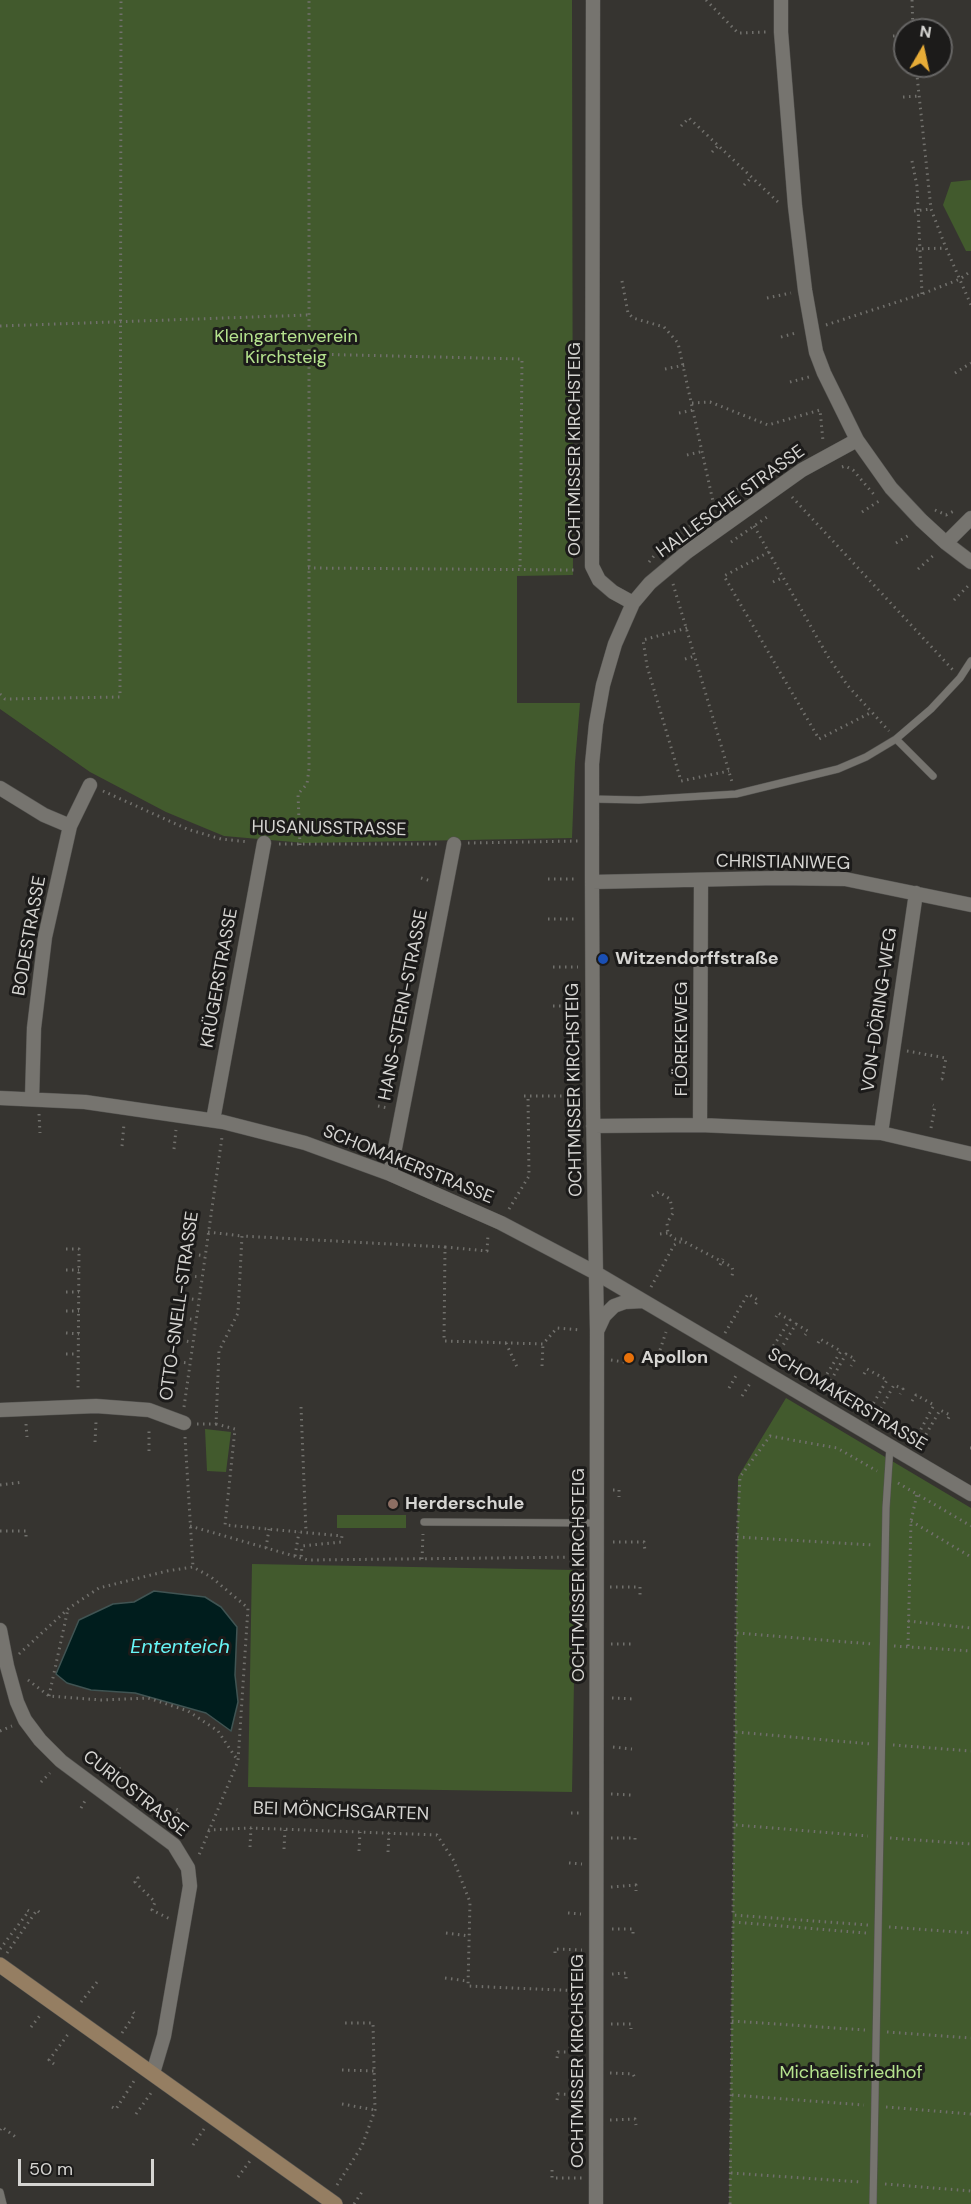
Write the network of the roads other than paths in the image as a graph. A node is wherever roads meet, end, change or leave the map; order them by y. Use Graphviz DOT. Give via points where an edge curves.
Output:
graph roads {
  1 [pos="593,0"];
  2 [pos="781,0"];
  3 [pos="857,440"];
  4 [pos="971,518"];
  5 [pos="946,543"];
  6 [pos="971,562"];
  7 [pos="633,603"];
  8 [pos="971,661"];
  9 [pos="896,739"];
  10 [pos="933,776"];
  11 [pos="90,785"];
  12 [pos="0,788"];
  13 [pos="592,799"];
  14 [pos="70,826"];
  15 [pos="264,843"];
  16 [pos="454,843"];
  17 [pos="700,880"];
  18 [pos="585,881"];
  19 [pos="916,893"];
  20 [pos="971,905"];
  21 [pos="0,1098"];
  22 [pos="32,1099"];
  23 [pos="218,1121"];
  24 [pos="700,1125"];
  25 [pos="593,1126"];
  26 [pos="881,1133"];
  27 [pos="971,1154"];
  28 [pos="390,1173"];
  29 [pos="596,1273"];
  30 [pos="643,1301"];
  31 [pos="597,1331"];
  32 [pos="0,1410"];
  33 [pos="184,1424"];
  34 [pos="890,1446"];
  35 [pos="970,1492"];
  36 [pos="596,1522"];
  37 [pos="424,1525"];
  38 [pos="0,1630"];
  39 [pos="3,1960"];
  40 [pos="152,2073"];
  41 [pos="0,2192"];
  42 [pos="332,2201"];
  43 [pos="3,2204"];
  44 [pos="596,2204"];
  45 [pos="873,2204"];
  1 -- 7 [label="street, OCHTMISSER KIRCHSTEIG" via="592,566 599,580"];
  2 -- 3 [label="street" via="795,206 811,330 824,373"];
  3 -- 5 [label="street" via="891,488"];
  3 -- 7 [label="street, HALLESCHE STRASSE" via="802,470 687,552"];
  4 -- 5 [label="street"];
  5 -- 6 [label="street"];
  7 -- 13 [label="street, OCHTMISSER KIRCHSTEIG" via="603,685 592,764"];
  8 -- 9 [label="lane" via="931,709"];
  9 -- 10 [label="lane"];
  9 -- 13 [label="lane" via="838,769 736,794"];
  11 -- 14 [label="street, BODESTRASSE"];
  12 -- 14 [label="street"];
  13 -- 18 [label="street, OCHTMISSER KIRCHSTEIG"];
  14 -- 22 [label="street, BODESTRASSE" via="45,937 34,1028"];
  15 -- 23 [label="street, KRÜGERSTRASSE"];
  16 -- 28 [label="street, HANS-STERN-STRASSE"];
  17 -- 18 [label="street, CHRISTIANIWEG"];
  17 -- 19 [label="street, CHRISTIANIWEG" via="845,879"];
  17 -- 24 [label="street, FLÖREKEWEG"];
  18 -- 25 [label="street, OCHTMISSER KIRCHSTEIG"];
  19 -- 20 [label="street, CHRISTIANIWEG"];
  19 -- 26 [label="street, VON-DÖRING-WEG"];
  21 -- 22 [label="street, SCHOMAKERSTRASSE"];
  22 -- 23 [label="street, SCHOMAKERSTRASSE"];
  23 -- 28 [label="street, SCHOMAKERSTRASSE" via="305,1143"];
  24 -- 25 [label="street"];
  24 -- 26 [label="street"];
  25 -- 29 [label="street, OCHTMISSER KIRCHSTEIG"];
  26 -- 27 [label="street"];
  28 -- 29 [label="street, SCHOMAKERSTRASSE" via="501,1223"];
  29 -- 30 [label="street, SCHOMAKERSTRASSE"];
  29 -- 31 [label="street, OCHTMISSER KIRCHSTEIG"];
  30 -- 31 [label="street" via="614,1306"];
  30 -- 34 [label="street, SCHOMAKERSTRASSE"];
  31 -- 36 [label="street, OCHTMISSER KIRCHSTEIG"];
  32 -- 33 [label="street, OTTO-SNELL-STRASSE" via="96,1406 149,1410"];
  34 -- 35 [label="street, SCHOMAKERSTRASSE"];
  34 -- 45 [label="lane"];
  36 -- 37 [label="lane"];
  36 -- 44 [label="street, OCHTMISSER KIRCHSTEIG"];
  38 -- 40 [label="street, CURIOSTRASSE" via="17,1702 40,1740 61,1761 164,1836 188,1868 190,1886 164,2036"];
  39 -- 40 [label="street" via="74,2018"];
  40 -- 42 [label="street"];
  41 -- 43 [label="lane"];
}
